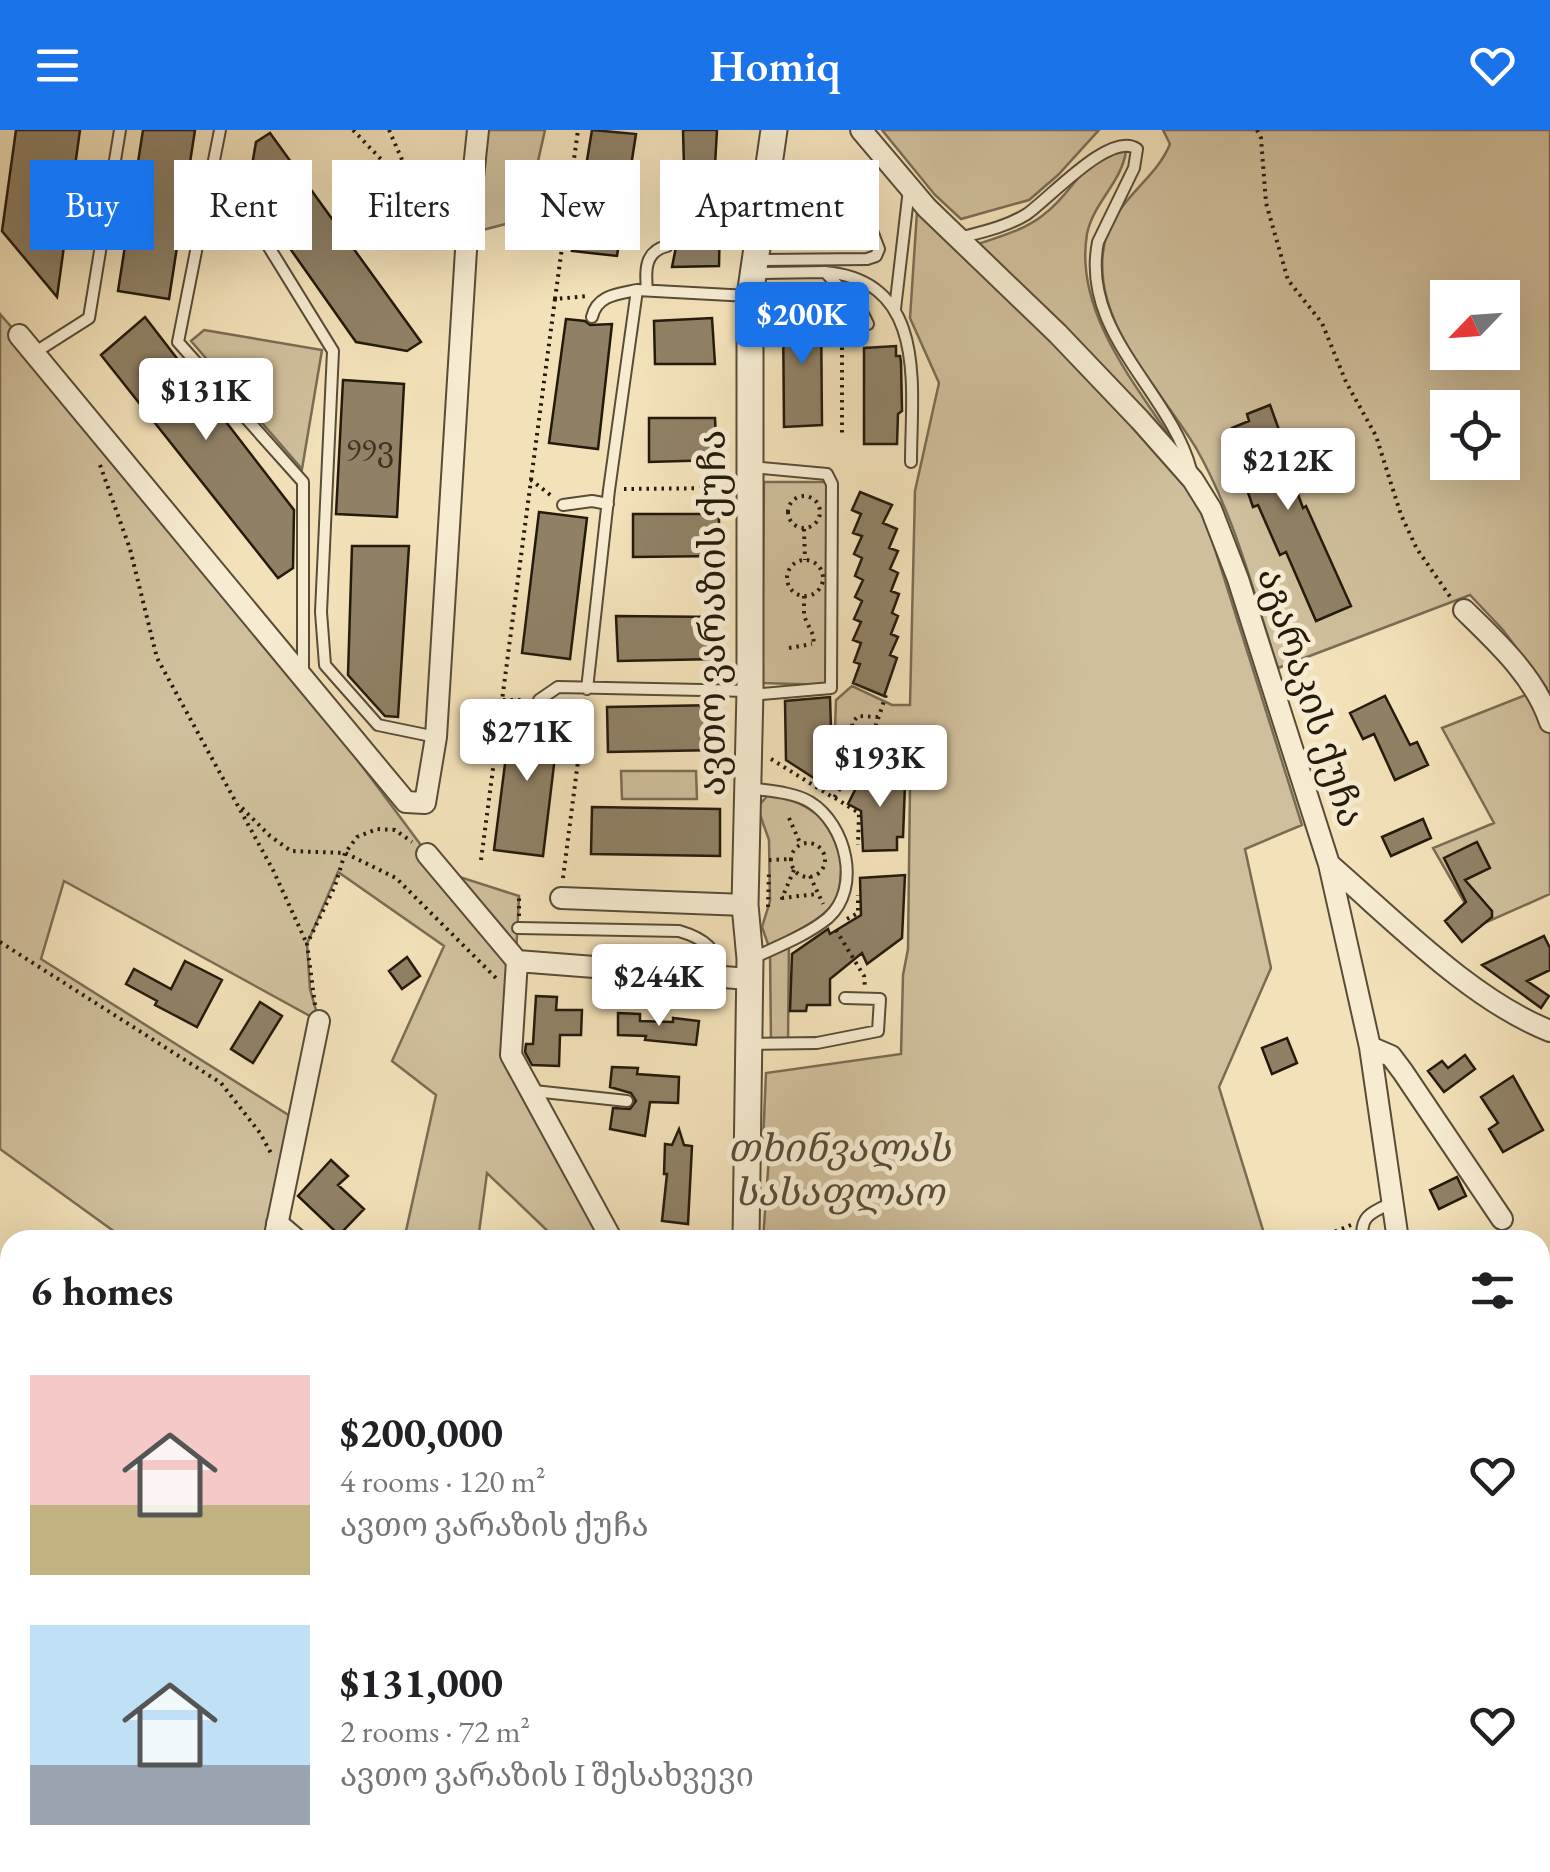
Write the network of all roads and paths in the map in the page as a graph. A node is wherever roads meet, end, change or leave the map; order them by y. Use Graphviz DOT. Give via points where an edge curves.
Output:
graph roads {
  1 [pos="120,130"];
  2 [pos="220,130"];
  3 [pos="353,130"];
  4 [pos="390,130"];
  5 [pos="478,130"];
  6 [pos="578,130"];
  7 [pos="774,130"];
  8 [pos="861,130"];
  9 [pos="1258,130"];
  10 [pos="382,160"];
  11 [pos="403,160"];
  12 [pos="475,160"];
  13 [pos="909,188"];
  14 [pos="958,238"];
  15 [pos="879,247"];
  16 [pos="660,248"];
  17 [pos="270,250"];
  18 [pos="466,250"];
  19 [pos="790,250"];
  20 [pos="790,260"];
  21 [pos="825,272"];
  22 [pos="752,276"];
  23 [pos="642,290"];
  24 [pos="842,290"];
  25 [pos="610,295"];
  26 [pos="556,299"];
  27 [pos="895,309"];
  28 [pos="592,317"];
  29 [pos="868,324"];
  30 [pos="19,335"];
  31 [pos="33,353"];
  32 [pos="842,435"];
  33 [pos="95,450"];
  34 [pos="911,462"];
  35 [pos="750,477"];
  36 [pos="531,480"];
  37 [pos="1193,480"];
  38 [pos="609,490"];
  39 [pos="608,504"];
  40 [pos="563,505"];
  41 [pos="804,529"];
  42 [pos="805,560"];
  43 [pos="804,596"];
  44 [pos="1464,610"];
  45 [pos="789,648"];
  46 [pos="303,678"];
  47 [pos="587,689"];
  48 [pos="750,691"];
  49 [pos="886,695"];
  50 [pos="502,700"];
  51 [pos="538,706"];
  52 [pos="878,717"];
  53 [pos="1550,722"];
  54 [pos="853,736"];
  55 [pos="436,737"];
  56 [pos="844,740"];
  57 [pos="864,748"];
  58 [pos="766,756"];
  59 [pos="748,788"];
  60 [pos="906,788"];
  61 [pos="238,804"];
  62 [pos="789,818"];
  63 [pos="802,845"];
  64 [pos="345,853"];
  65 [pos="428,854"];
  66 [pos="481,860"];
  67 [pos="768,860"];
  68 [pos="791,860"];
  69 [pos="1329,864"];
  70 [pos="794,870"];
  71 [pos="810,876"];
  72 [pos="818,894"];
  73 [pos="561,898"];
  74 [pos="746,905"];
  75 [pos="829,917"];
  76 [pos="518,928"];
  77 [pos="0,942"];
  78 [pos="307,944"];
  79 [pos="517,961"];
  80 [pos="750,969"];
  81 [pos="718,976"];
  82 [pos="845,998"];
  83 [pos="865,998"];
  84 [pos="514,999"];
  85 [pos="319,1021"];
  86 [pos="1550,1031"];
  87 [pos="748,1044"];
  88 [pos="1370,1047"];
  89 [pos="530,1091"];
  90 [pos="627,1101"];
  91 [pos="286,1181"];
  92 [pos="1392,1203"];
  93 [pos="1502,1219"];
  94 [pos="1363,1220"];
  95 [pos="275,1230"];
  96 [pos="606,1230"];
  97 [pos="746,1230"];
  98 [pos="1338,1230"];
  99 [pos="1362,1230"];
  100 [pos="1396,1230"];
  1 -- 31 [label="lane" via="89,318"];
  2 -- 46 [label="lane" via="178,342 303,482"];
  3 -- 10 [label="path"];
  4 -- 11 [label="path"];
  5 -- 12 [label="street"];
  6 -- 26 [label="path"];
  7 -- 22 [label="street, ავთო ვარაზის ქუჩა"];
  8 -- 13 [label="street, აგარაკის ქუჩა"];
  9 -- 44 [label="path" via="1266,202 1288,280 1322,322 1376,436 1417,549"];
  13 -- 14 [label="street, აგარაკის ქუჩა"];
  13 -- 27 [label="lane"];
  14 -- 37 [label="street, აგარაკის ქუჩა"];
  14 -- 37 [label="lane" via="1017,220 1099,147 1130,140 1134,168 1098,242 1099,284 1111,328 1187,454"];
  15 -- 20 [label="lane" via="867,259"];
  16 -- 23 [label="lane" via="649,258"];
  17 -- 55 [label="lane" via="332,351 321,612 325,665 378,726"];
  18 -- 55 [label="street"];
  19 -- 20 [label="path"];
  20 -- 22 [label="lane"];
  21 -- 22 [label="lane"];
  21 -- 24 [label="lane"];
  21 -- 27 [label="lane" via="864,282"];
  22 -- 23 [label="lane"];
  22 -- 35 [label="street, ავთო ვარაზის ქუჩა"];
  23 -- 25 [label="lane"];
  23 -- 38 [label="lane"];
  24 -- 29 [label="lane"];
  24 -- 32 [label="path"];
  25 -- 26 [label="path"];
  25 -- 28 [label="lane"];
  26 -- 36 [label="path"];
  27 -- 34 [label="lane" via="911,354"];
  30 -- 31 [label="street"];
  31 -- 46 [label="street"];
  33 -- 61 [label="path" via="158,658"];
  35 -- 38 [label="path"];
  35 -- 48 [label="street, ავთო ვარაზის ქუჩა"];
  35 -- 48 [label="lane" via="826,474 832,484 831,688"];
  36 -- 40 [label="path"];
  36 -- 50 [label="path"];
  37 -- 69 [label="street, აგარაკის ქუჩა" via="1238,580"];
  38 -- 39 [label="lane"];
  39 -- 40 [label="lane"];
  39 -- 47 [label="lane"];
  41 -- 41 [label="path" via="820,513 804,496 788,513"];
  41 -- 42 [label="path"];
  42 -- 43 [label="path" via="819,566 823,578"];
  42 -- 43 [label="path" via="791,565 786,576 790,588"];
  43 -- 45 [label="path" via="814,644"];
  44 -- 53 [label="street" via="1506,650"];
  46 -- 55 [label="street" via="406,802 425,803"];
  47 -- 48 [label="lane"];
  47 -- 51 [label="lane" via="558,688"];
  47 -- 73 [label="path"];
  48 -- 59 [label="street, ავთო ვარაზის ქუჩა"];
  49 -- 52 [label="path"];
  50 -- 51 [label="path"];
  50 -- 66 [label="path"];
  52 -- 54 [label="path" via="858,716"];
  52 -- 57 [label="path"];
  54 -- 56 [label="path"];
  54 -- 57 [label="path"];
  57 -- 58 [label="path" via="834,798"];
  57 -- 60 [label="path" via="893,755"];
  59 -- 74 [label="street, ავთო ვარაზის ქუჩა"];
  59 -- 75 [label="lane" via="810,802 841,837 846,879"];
  61 -- 64 [label="path" via="291,851"];
  61 -- 78 [label="path"];
  62 -- 63 [label="path"];
  63 -- 68 [label="path"];
  63 -- 71 [label="path" via="816,845 823,854 822,869"];
  64 -- 65 [label="path" via="376,829 395,830"];
  64 -- 78 [label="path"];
  64 -- 84 [label="path" via="396,878"];
  65 -- 79 [label="street"];
  67 -- 68 [label="path"];
  68 -- 70 [label="path"];
  69 -- 86 [label="street" via="1470,984"];
  69 -- 88 [label="street, აგარაკის ქუჩა"];
  70 -- 71 [label="path"];
  70 -- 72 [label="path" via="782,898"];
  71 -- 72 [label="path"];
  72 -- 75 [label="path"];
  73 -- 74 [label="street"];
  74 -- 80 [label="street, ავთო ვარაზის ქუჩა"];
  75 -- 80 [label="lane"];
  75 -- 83 [label="path" via="864,976"];
  76 -- 81 [label="lane" via="679,931 711,947"];
  77 -- 91 [label="path" via="221,1083 260,1132"];
  78 -- 85 [label="path"];
  79 -- 81 [label="street"];
  79 -- 84 [label="street"];
  80 -- 81 [label="street"];
  80 -- 87 [label="street, ავთო ვარაზის ქუჩა"];
  82 -- 83 [label="lane"];
  83 -- 87 [label="lane" via="880,998 878,1031 817,1044"];
  84 -- 89 [label="street" via="511,1055"];
  85 -- 91 [label="street"];
  87 -- 97 [label="street, ავთო ვარაზის ქუჩა"];
  88 -- 92 [label="street, აგარაკის ქუჩა"];
  88 -- 93 [label="street" via="1391,1056 1404,1072"];
  89 -- 90 [label="lane"];
  89 -- 96 [label="street"];
  91 -- 95 [label="street"];
  92 -- 94 [label="lane"];
  92 -- 100 [label="street, აგარაკის ქუჩა"];
  94 -- 98 [label="path"];
  94 -- 99 [label="lane"];
}
